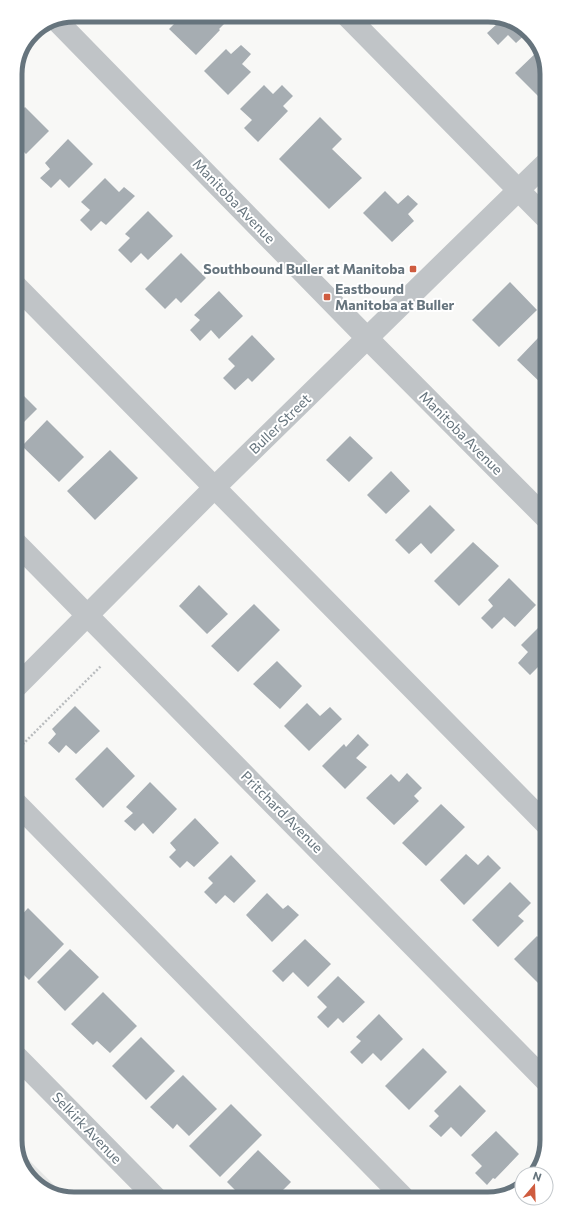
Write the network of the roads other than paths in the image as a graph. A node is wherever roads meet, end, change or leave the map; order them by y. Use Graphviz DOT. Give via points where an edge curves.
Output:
graph roads {
  1 [pos="353,22"];
  2 [pos="60,24"];
  3 [pos="540,169"];
  4 [pos="518,190"];
  5 [pos="540,212"];
  6 [pos="22,292"];
  7 [pos="368,339"];
  8 [pos="214,488"];
  9 [pos="540,512"];
  10 [pos="22,549"];
  11 [pos="88,616"];
  12 [pos="22,681"];
  13 [pos="22,809"];
  14 [pos="540,818"];
  15 [pos="22,1063"];
  16 [pos="540,1075"];
  17 [pos="150,1192"];
  18 [pos="399,1192"];
  1 -- 4 [label="street"];
  2 -- 7 [label="street, Manitoba Avenue"];
  3 -- 4 [label="street, Buller Street"];
  4 -- 5 [label="street"];
  4 -- 7 [label="street, Buller Street"];
  6 -- 8 [label="street"];
  7 -- 8 [label="street, Buller Street"];
  7 -- 9 [label="street, Manitoba Avenue"];
  8 -- 11 [label="street, Buller Street"];
  8 -- 14 [label="street"];
  10 -- 11 [label="street, Pritchard Avenue"];
  11 -- 12 [label="street, Buller Street"];
  11 -- 16 [label="street, Pritchard Avenue"];
  13 -- 18 [label="street"];
  15 -- 17 [label="street, Selkirk Avenue"];
}
